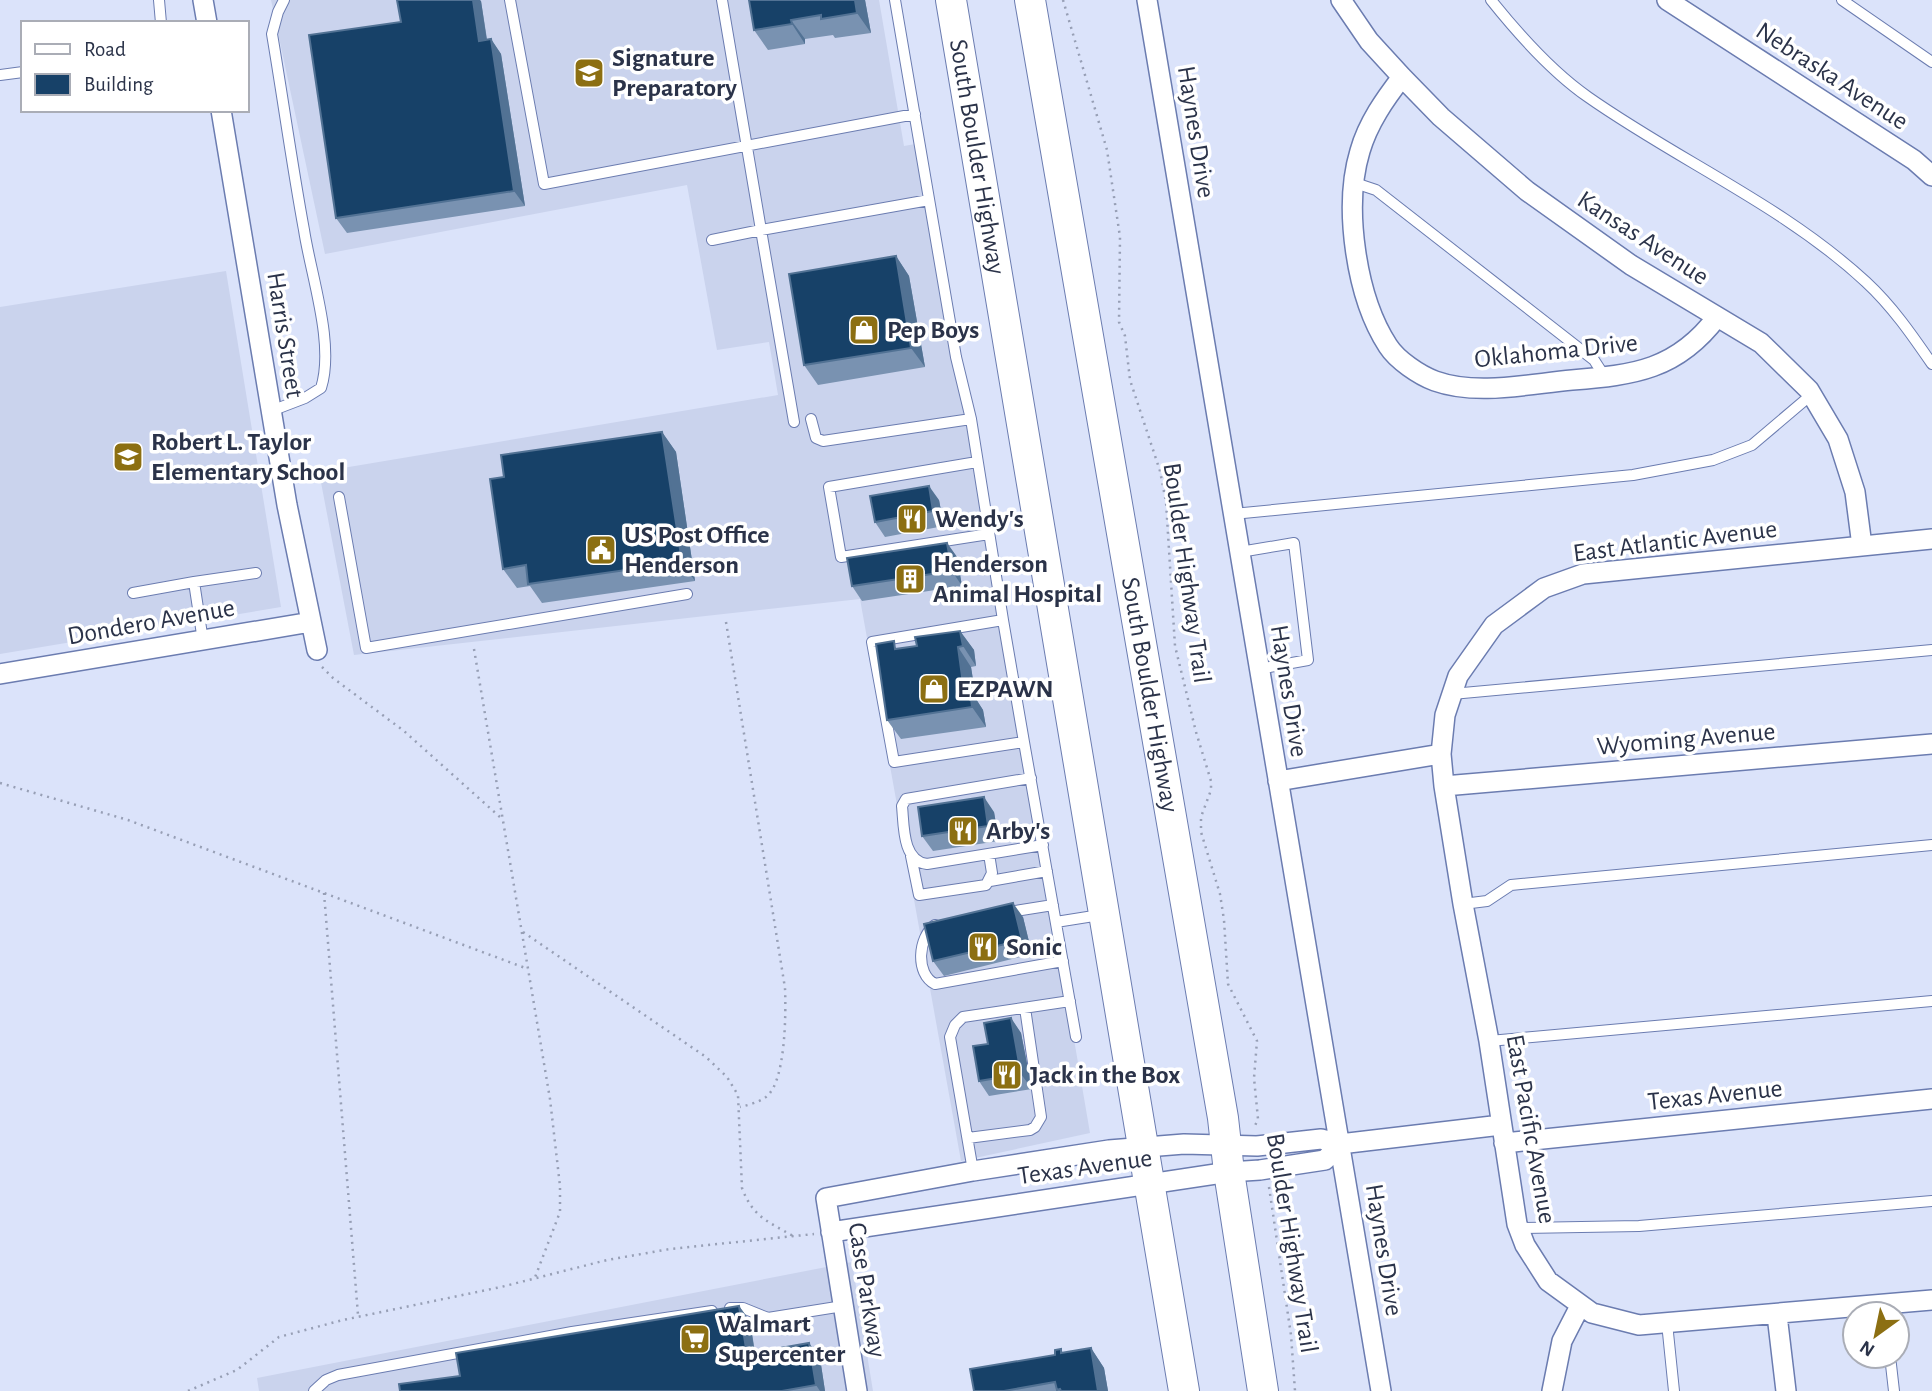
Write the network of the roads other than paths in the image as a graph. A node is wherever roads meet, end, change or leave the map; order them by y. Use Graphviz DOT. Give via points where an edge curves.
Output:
graph roads {
  1 [pos="159,0"];
  2 [pos="203,0"];
  3 [pos="284,0"];
  4 [pos="510,0"];
  5 [pos="722,0"];
  6 [pos="895,0"];
  7 [pos="951,0"];
  8 [pos="1030,0"];
  9 [pos="1147,0"];
  10 [pos="1341,0"];
  11 [pos="1491,0"];
  12 [pos="1667,0"];
  13 [pos="1842,0"];
  14 [pos="162,21"];
  15 [pos="207,21"];
  16 [pos="1932,62"];
  17 [pos="21,72"];
  18 [pos="0,75"];
  19 [pos="1402,77"];
  20 [pos="221,112"];
  21 [pos="915,114"];
  22 [pos="745,145"];
  23 [pos="1932,176"];
  24 [pos="1355,183"];
  25 [pos="929,200"];
  26 [pos="761,230"];
  27 [pos="712,240"];
  28 [pos="1717,317"];
  29 [pos="1932,364"];
  30 [pos="1606,377"];
  31 [pos="1811,395"];
  32 [pos="271,411"];
  33 [pos="811,419"];
  34 [pos="971,419"];
  35 [pos="794,422"];
  36 [pos="977,462"];
  37 [pos="339,497"];
  38 [pos="1233,514"];
  39 [pos="989,534"];
  40 [pos="1932,539"];
  41 [pos="1862,546"];
  42 [pos="1240,552"];
  43 [pos="256,573"];
  44 [pos="194,582"];
  45 [pos="133,593"];
  46 [pos="687,594"];
  47 [pos="1003,620"];
  48 [pos="311,622"];
  49 [pos="203,640"];
  50 [pos="317,650"];
  51 [pos="1932,650"];
  52 [pos="1259,668"];
  53 [pos="0,674"];
  54 [pos="1452,694"];
  55 [pos="1024,742"];
  56 [pos="1932,744"];
  57 [pos="1441,754"];
  58 [pos="1031,778"];
  59 [pos="1278,781"];
  60 [pos="1444,786"];
  61 [pos="1043,845"];
  62 [pos="1932,845"];
  63 [pos="989,854"];
  64 [pos="911,856"];
  65 [pos="1047,871"];
  66 [pos="990,881"];
  67 [pos="1463,904"];
  68 [pos="1053,905"];
  69 [pos="1002,914"];
  70 [pos="1104,914"];
  71 [pos="950,922"];
  72 [pos="1056,922"];
  73 [pos="1063,961"];
  74 [pos="1070,1001"];
  75 [pos="1932,1001"];
  76 [pos="1025,1007"];
  77 [pos="1076,1037"];
  78 [pos="1489,1041"];
  79 [pos="1932,1099"];
  80 [pos="1502,1134"];
  81 [pos="968,1138"];
  82 [pos="1340,1144"];
  83 [pos="1143,1148"];
  84 [pos="1227,1158"];
  85 [pos="974,1171"];
  86 [pos="1151,1185"];
  87 [pos="826,1198"];
  88 [pos="1932,1201"];
  89 [pos="1519,1228"];
  90 [pos="831,1232"];
  91 [pos="1932,1300"];
  92 [pos="1911,1304"];
  93 [pos="843,1306"];
  94 [pos="1580,1306"];
  95 [pos="1841,1311"];
  96 [pos="1777,1315"];
  97 [pos="1667,1323"];
  98 [pos="1892,1370"];
  99 [pos="314,1391"];
  100 [pos="857,1391"];
  101 [pos="1184,1391"];
  102 [pos="1263,1391"];
  103 [pos="1381,1391"];
  104 [pos="1552,1391"];
  105 [pos="1674,1391"];
  106 [pos="1786,1391"];
  107 [pos="1894,1391"];
  1 -- 14 [label="lane"];
  2 -- 15 [label="street"];
  3 -- 32 [label="lane" via="272,34 326,370 321,388"];
  4 -- 22 [label="lane" via="544,184"];
  5 -- 22 [label="lane"];
  6 -- 21 [label="lane"];
  7 -- 70 [label="main road, South Boulder Highway"];
  8 -- 84 [label="main road, South Boulder Highway"];
  9 -- 38 [label="street, Haynes Drive"];
  10 -- 19 [label="street, Kansas Avenue" via="1369,41"];
  11 -- 29 [label="lane" via="1543,57 1587,96 1773,212 1867,282 1905,323"];
  12 -- 23 [label="street, Nebraska Avenue"];
  13 -- 16 [label="lane"];
  17 -- 18 [label="lane"];
  19 -- 24 [label="street, Oklahoma Drive" via="1379,109 1360,150"];
  19 -- 28 [label="street, Kansas Avenue" via="1527,191 1631,265"];
  20 -- 32 [label="street, Harris Street"];
  21 -- 22 [label="lane"];
  21 -- 25 [label="lane"];
  22 -- 26 [label="lane"];
  24 -- 30 [label="lane" via="1376,190 1594,360"];
  24 -- 30 [label="street, Oklahoma Drive" via="1351,210 1365,299 1389,347 1402,360 1434,380 1474,389"];
  25 -- 26 [label="lane"];
  25 -- 34 [label="lane"];
  26 -- 27 [label="lane"];
  26 -- 35 [label="lane"];
  28 -- 30 [label="street, Oklahoma Drive" via="1702,336 1659,366"];
  28 -- 31 [label="street, Kansas Avenue" via="1760,343"];
  31 -- 38 [label="lane" via="1752,445 1713,460 1633,475"];
  31 -- 41 [label="street, Kansas Avenue" via="1838,439 1855,492"];
  32 -- 48 [label="street, Harris Street"];
  33 -- 34 [label="lane" via="816,438 823,441"];
  34 -- 36 [label="lane"];
  36 -- 39 [label="lane"];
  36 -- 39 [label="lane" via="829,487 841,557"];
  37 -- 46 [label="lane" via="366,648"];
  38 -- 42 [label="street, Haynes Drive"];
  39 -- 47 [label="lane"];
  40 -- 41 [label="street, East Atlantic Avenue"];
  41 -- 54 [label="street, East Atlantic Avenue" via="1583,574 1544,588 1494,625 1458,676"];
  42 -- 52 [label="street, Haynes Drive"];
  42 -- 52 [label="lane" via="1294,543 1308,660"];
  43 -- 44 [label="lane"];
  44 -- 45 [label="lane"];
  44 -- 49 [label="lane"];
  47 -- 55 [label="lane"];
  47 -- 55 [label="lane" via="872,642 894,762"];
  48 -- 49 [label="street, Dondero Avenue"];
  48 -- 50 [label="street, Harris Street"];
  49 -- 53 [label="street, Dondero Avenue"];
  51 -- 54 [label="lane"];
  52 -- 59 [label="street, Haynes Drive"];
  54 -- 57 [label="street, East Atlantic Avenue"];
  55 -- 58 [label="lane"];
  56 -- 60 [label="street, Wyoming Avenue"];
  57 -- 59 [label="street"];
  57 -- 60 [label="street, East Pacific Avenue"];
  58 -- 61 [label="lane"];
  58 -- 64 [label="lane" via="906,799 902,806"];
  59 -- 82 [label="street, Haynes Drive"];
  60 -- 67 [label="street, East Pacific Avenue"];
  61 -- 63 [label="lane"];
  61 -- 65 [label="lane"];
  62 -- 67 [label="lane" via="1511,885 1487,901"];
  63 -- 64 [label="lane" via="927,864"];
  63 -- 66 [label="lane"];
  64 -- 66 [label="lane" via="919,895"];
  65 -- 66 [label="lane"];
  65 -- 68 [label="lane"];
  67 -- 78 [label="street, East Pacific Avenue"];
  68 -- 69 [label="lane"];
  68 -- 72 [label="lane"];
  70 -- 72 [label="lane"];
  70 -- 83 [label="main road, South Boulder Highway"];
  71 -- 73 [label="lane" via="932,927 924,944 923,970 935,984"];
  72 -- 73 [label="lane"];
  73 -- 74 [label="lane"];
  74 -- 76 [label="lane"];
  74 -- 77 [label="lane"];
  75 -- 78 [label="lane"];
  76 -- 81 [label="lane" via="963,1017 952,1031"];
  76 -- 81 [label="lane" via="1041,1117 1030,1130"];
  78 -- 80 [label="street, East Pacific Avenue"];
  79 -- 80 [label="street, Texas Avenue"];
  80 -- 82 [label="street, Texas Avenue"];
  80 -- 89 [label="street, East Pacific Avenue"];
  81 -- 85 [label="lane"];
  82 -- 84 [label="street, Texas Avenue" via="1321,1139 1256,1146"];
  82 -- 84 [label="street, Texas Avenue" via="1325,1160 1260,1170"];
  82 -- 103 [label="street, Haynes Drive"];
  83 -- 84 [label="street, Texas Avenue" via="1184,1144"];
  83 -- 85 [label="street, Texas Avenue"];
  83 -- 86 [label="main road, South Boulder Highway"];
  84 -- 86 [label="street, Texas Avenue"];
  84 -- 102 [label="main road, South Boulder Highway"];
  85 -- 87 [label="street, Texas Avenue"];
  86 -- 90 [label="street, Texas Avenue"];
  86 -- 101 [label="main road, South Boulder Highway"];
  87 -- 90 [label="street, Case Parkway"];
  88 -- 89 [label="lane" via="1639,1226"];
  89 -- 94 [label="street, East Pacific Avenue" via="1548,1281"];
  90 -- 93 [label="street, Case Parkway"];
  91 -- 92 [label="street, East Pacific Avenue"];
  93 -- 99 [label="lane" via="768,1318 737,1307 586,1330 338,1375"];
  93 -- 100 [label="street, Case Parkway"];
  94 -- 97 [label="street, East Pacific Avenue" via="1640,1325"];
  94 -- 104 [label="street" via="1562,1341"];
  95 -- 96 [label="street, East Pacific Avenue"];
  96 -- 97 [label="street, East Pacific Avenue"];
  96 -- 106 [label="street"];
  97 -- 105 [label="lane"];
  98 -- 107 [label="lane"];
}
